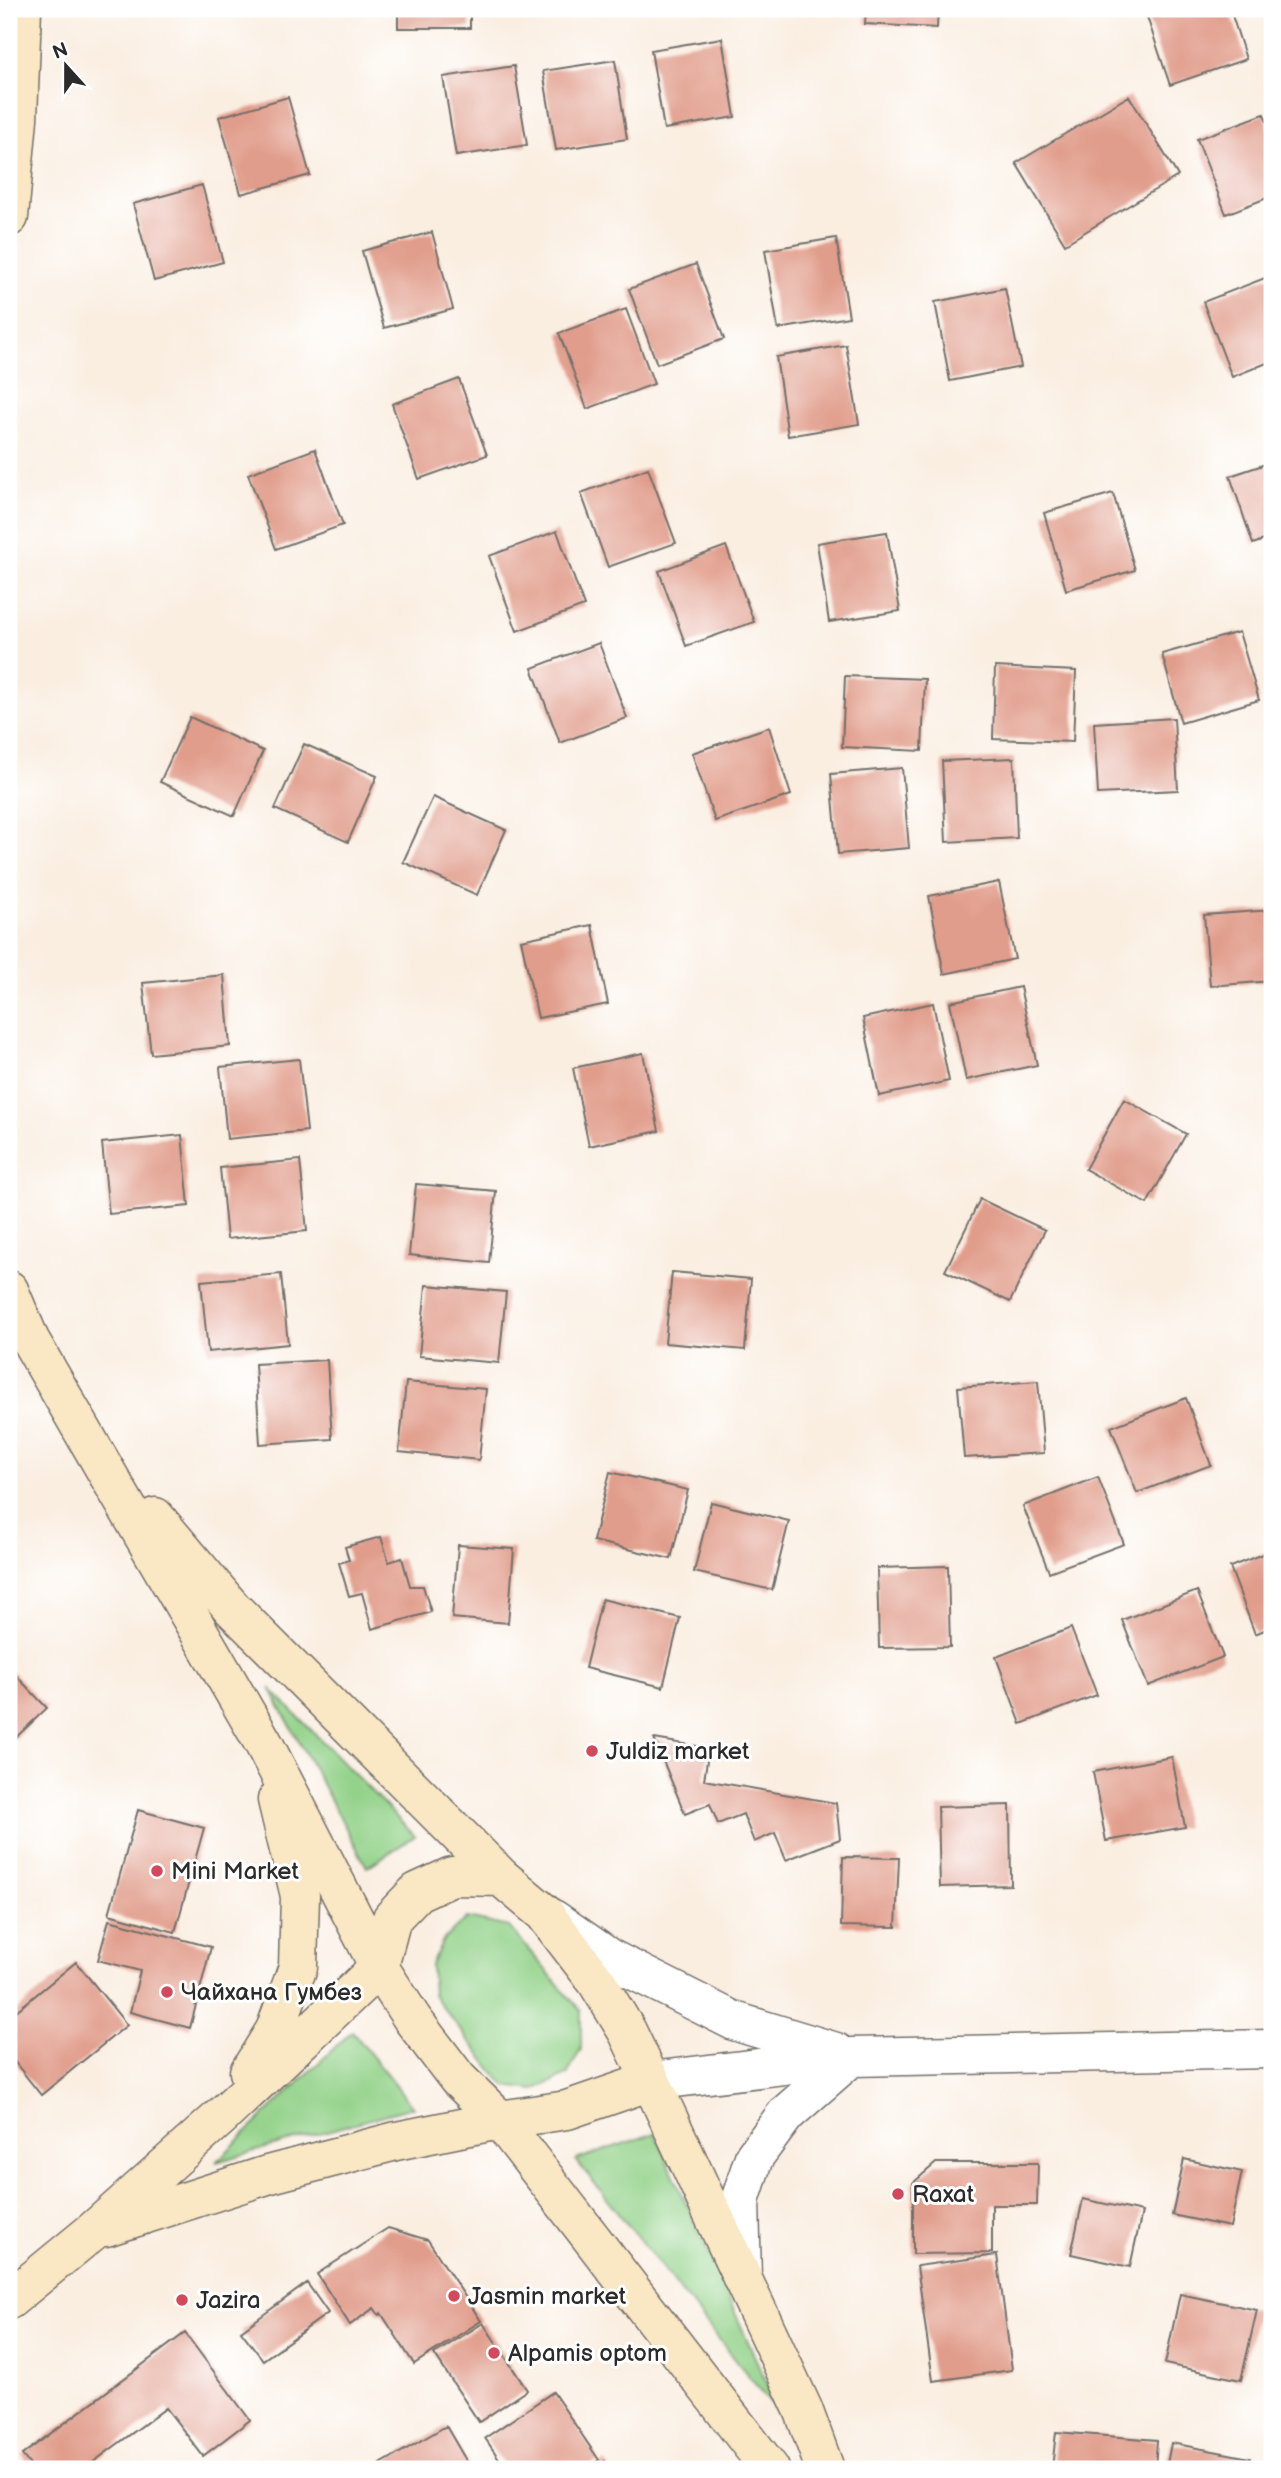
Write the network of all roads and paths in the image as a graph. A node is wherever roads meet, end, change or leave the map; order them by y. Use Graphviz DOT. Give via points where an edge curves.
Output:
graph roads {
  1 [pos="22,9"];
  2 [pos="9,217"];
  3 [pos="9,1290"];
  4 [pos="93,1445"];
  5 [pos="264,1744"];
  6 [pos="501,1877"];
  7 [pos="544,1913"];
  8 [pos="379,1967"];
  9 [pos="1272,2049"];
  10 [pos="851,2057"];
  11 [pos="651,2081"];
  12 [pos="223,2115"];
  13 [pos="500,2120"];
  14 [pos="93,2231"];
  15 [pos="741,2278"];
  16 [pos="9,2301"];
  17 [pos="770,2469"];
  18 [pos="825,2469"];
  1 -- 2 [label="main road"];
  3 -- 4 [label="main road" via="30,1340"];
  4 -- 5 [label="main road"];
  4 -- 6 [label="main road" via="232,1608"];
  5 -- 8 [label="main road"];
  5 -- 12 [label="main road" via="300,1896 298,1967 275,2030"];
  6 -- 7 [label="main road"];
  6 -- 8 [label="main road" via="452,1876 417,1892 392,1918"];
  7 -- 10 [label="street" via="609,1958 734,2021"];
  7 -- 11 [label="main road" via="597,1982"];
  8 -- 12 [label="main road"];
  8 -- 13 [label="main road" via="458,2079"];
  9 -- 10 [label="street"];
  10 -- 11 [label="street"];
  10 -- 15 [label="street" via="786,2114 754,2157 740,2201"];
  11 -- 13 [label="main road" via="567,2110"];
  11 -- 15 [label="main road"];
  12 -- 14 [label="main road"];
  13 -- 14 [label="main road" via="267,2175"];
  13 -- 17 [label="main road"];
  14 -- 16 [label="main road"];
  15 -- 18 [label="main road" via="803,2409"];
}
